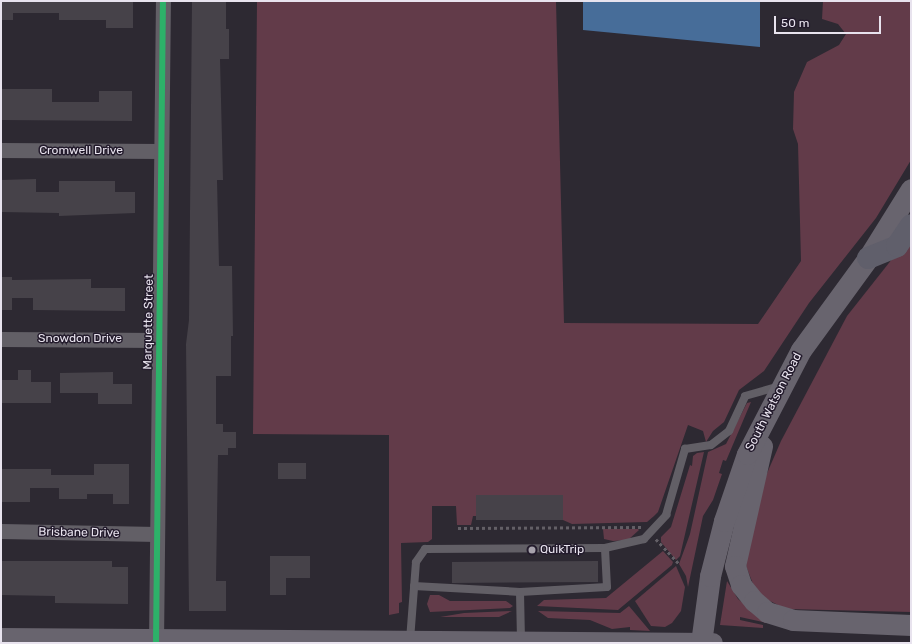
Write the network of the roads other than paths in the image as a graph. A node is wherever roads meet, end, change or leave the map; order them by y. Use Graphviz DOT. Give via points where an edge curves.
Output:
graph roads {
  1 [pos="163,1"];
  2 [pos="1,150"];
  3 [pos="161,151"];
  4 [pos="911,189"];
  5 [pos="911,225"];
  6 [pos="868,258"];
  7 [pos="1,339"];
  8 [pos="159,340"];
  9 [pos="781,386"];
  10 [pos="771,409"];
  11 [pos="1,532"];
  12 [pos="157,534"];
  13 [pos="605,548"];
  14 [pos="414,586"];
  15 [pos="520,592"];
  16 [pos="911,624"];
  17 [pos="1,638"];
  18 [pos="156,640"];
  19 [pos="410,641"];
  20 [pos="521,641"];
  21 [pos="704,643"];
  1 -- 3 [label="street, Marquette Street"];
  2 -- 3 [label="street, Cromwell Drive"];
  3 -- 8 [label="street, Marquette Street"];
  4 -- 6 [label="main road, South Watson Road"];
  5 -- 6 [label="highway" via="897,246"];
  6 -- 9 [label="main road, South Watson Road" via="801,350"];
  7 -- 8 [label="street, Snowdon Drive"];
  8 -- 12 [label="street, Marquette Street"];
  9 -- 10 [label="main road, South Watson Road"];
  9 -- 13 [label="lane" via="745,396 729,431 711,445 685,449 666,516 644,539"];
  10 -- 16 [label="main road" via="735,566 740,585 768,612 783,618"];
  10 -- 21 [label="main road, South Watson Road" via="747,454 724,521 710,576"];
  11 -- 12 [label="street, Brisbane Drive"];
  12 -- 18 [label="street, Marquette Street"];
  13 -- 14 [label="lane" via="425,549 416,562"];
  13 -- 15 [label="lane" via="607,587"];
  14 -- 15 [label="lane"];
  14 -- 19 [label="lane"];
  15 -- 20 [label="lane"];
  17 -- 18 [label="main road"];
  18 -- 19 [label="main road"];
  19 -- 20 [label="main road"];
  20 -- 21 [label="main road"];
}
